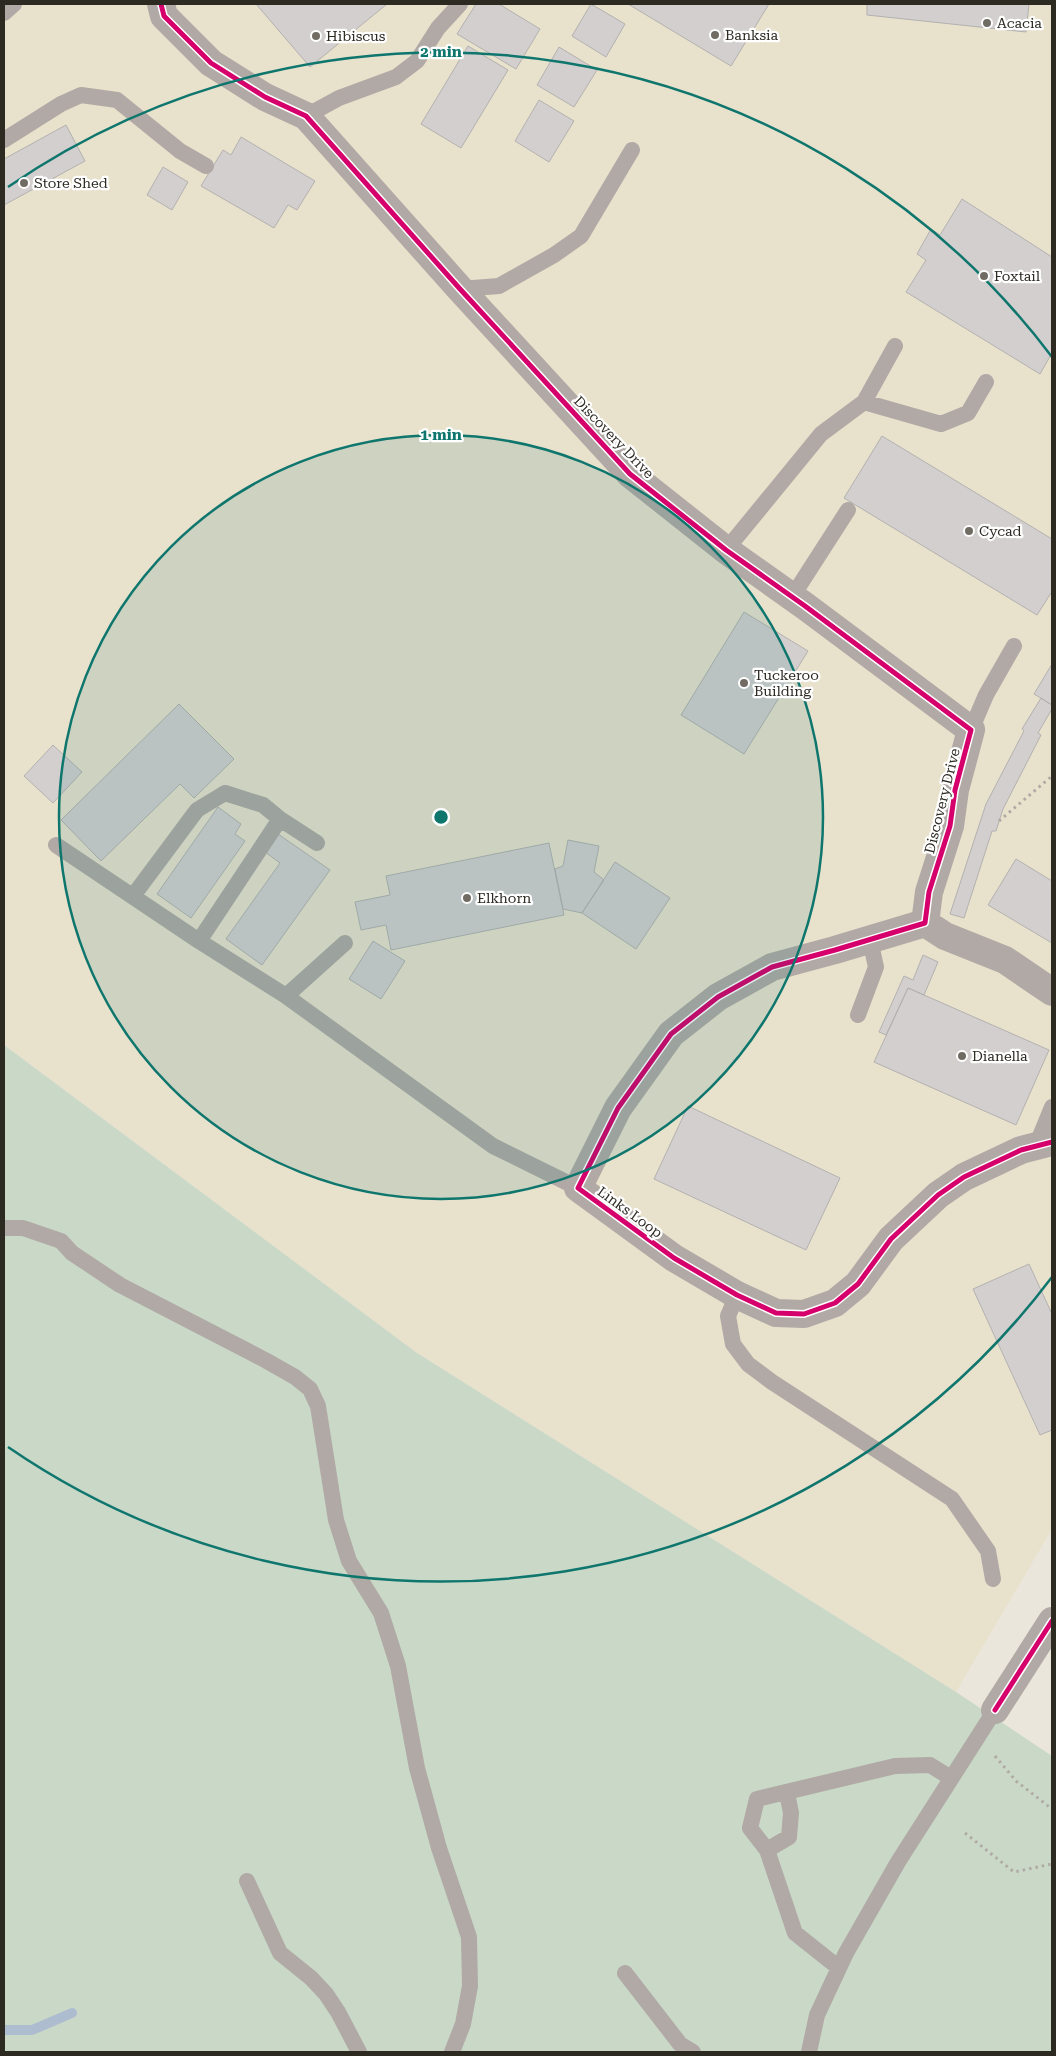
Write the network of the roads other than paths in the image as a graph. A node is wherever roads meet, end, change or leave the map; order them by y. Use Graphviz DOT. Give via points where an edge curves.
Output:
graph roads {
  1 [pos="14,4"];
  2 [pos="161,4"];
  3 [pos="460,4"];
  4 [pos="4,13"];
  5 [pos="306,116"];
  6 [pos="4,140"];
  7 [pos="632,150"];
  8 [pos="206,166"];
  9 [pos="460,289"];
  10 [pos="895,346"];
  11 [pos="986,382"];
  12 [pos="864,402"];
  13 [pos="848,510"];
  14 [pos="726,550"];
  15 [pos="792,597"];
  16 [pos="1014,646"];
  17 [pos="971,730"];
  18 [pos="280,819"];
  19 [pos="317,844"];
  20 [pos="56,845"];
  21 [pos="134,896"];
  22 [pos="924,923"];
  23 [pos="870,940"];
  24 [pos="199,941"];
  25 [pos="345,943"];
  26 [pos="1052,992"];
  27 [pos="286,996"];
  28 [pos="858,1015"];
  29 [pos="1052,1107"];
  30 [pos="1044,1144"];
  31 [pos="578,1188"];
  32 [pos="4,1228"];
  33 [pos="737,1295"];
  34 [pos="993,1579"];
  35 [pos="1052,1621"];
  36 [pos="995,1710"];
  37 [pos="951,1778"];
  38 [pos="787,1793"];
  39 [pos="767,1850"];
  40 [pos="247,1881"];
  41 [pos="839,1968"];
  42 [pos="624,1973"];
  43 [pos="359,2052"];
  44 [pos="452,2052"];
  45 [pos="693,2052"];
  46 [pos="809,2052"];
  1 -- 4 [label="lane"];
  2 -- 5 [label="street, Discovery Drive" via="164,16 211,63 265,97"];
  3 -- 5 [label="lane" via="438,28 417,61 396,77 339,98"];
  5 -- 9 [label="street, Discovery Drive"];
  6 -- 8 [label="lane" via="60,104 81,95 117,100 180,151"];
  7 -- 9 [label="lane" via="581,236 499,286"];
  9 -- 14 [label="street, Discovery Drive" via="630,474"];
  10 -- 12 [label="lane"];
  11 -- 12 [label="lane" via="968,413 941,424"];
  12 -- 14 [label="lane" via="821,434"];
  13 -- 15 [label="lane"];
  14 -- 15 [label="street, Discovery Drive"];
  15 -- 17 [label="street, Discovery Drive"];
  16 -- 17 [label="lane" via="986,695"];
  17 -- 22 [label="street, Discovery Drive"];
  18 -- 19 [label="lane"];
  18 -- 21 [label="lane" via="263,805 225,793 197,810"];
  18 -- 24 [label="lane"];
  20 -- 21 [label="lane"];
  21 -- 24 [label="lane"];
  22 -- 23 [label="street, Links Loop"];
  22 -- 26 [label="street" via="945,936 1005,960"];
  23 -- 28 [label="lane" via="876,967"];
  23 -- 31 [label="street, Links Loop" via="772,967 718,997 671,1034 618,1108"];
  24 -- 27 [label="lane"];
  25 -- 27 [label="lane"];
  27 -- 31 [label="lane" via="493,1146"];
  29 -- 30 [label="lane"];
  30 -- 33 [label="street, Links Loop" via="985,1166 938,1195 892,1240 858,1284 835,1303 804,1314 776,1313"];
  31 -- 33 [label="street, Links Loop" via="674,1258"];
  32 -- 44 [label="lane" via="24,1228 61,1241 72,1253 120,1285 265,1360 310,1389 318,1406 336,1520 349,1561 381,1613 398,1666 417,1768 438,1848 469,1938 470,1986 463,2024"];
  33 -- 34 [label="lane" via="728,1316 733,1344 748,1364 952,1499 988,1552"];
  35 -- 36 [label="street"];
  36 -- 37 [label="lane"];
  37 -- 38 [label="lane" via="930,1765 895,1766"];
  37 -- 41 [label="lane" via="898,1862"];
  38 -- 39 [label="lane" via="791,1813 789,1837"];
  38 -- 39 [label="lane" via="757,1799 750,1828"];
  39 -- 41 [label="lane" via="794,1934"];
  40 -- 43 [label="lane" via="280,1952 326,1994"];
  41 -- 46 [label="lane" via="817,2015"];
  42 -- 45 [label="lane" via="680,2044"];
}
